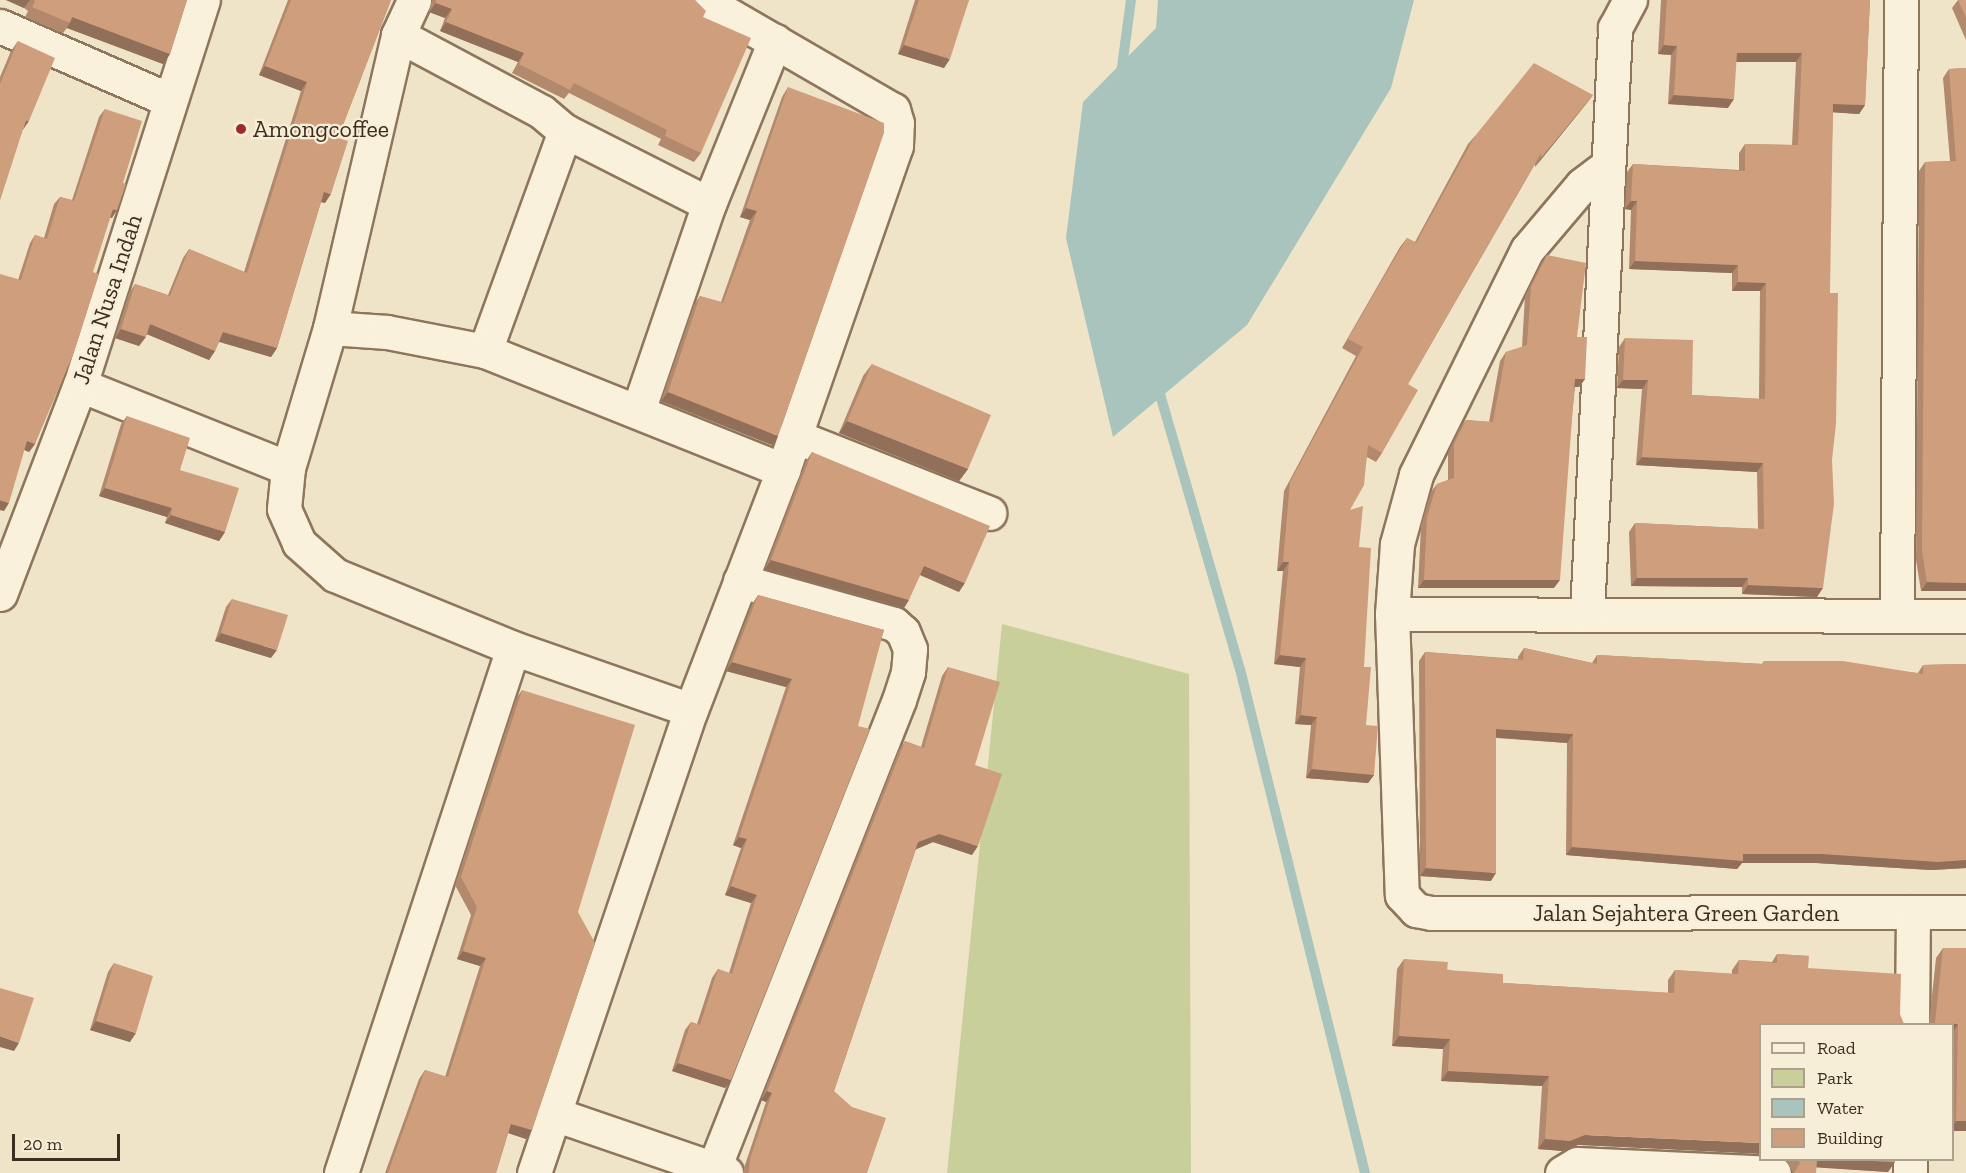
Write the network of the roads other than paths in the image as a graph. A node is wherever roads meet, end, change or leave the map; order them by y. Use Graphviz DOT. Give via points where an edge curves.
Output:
graph roads {
  1 [pos="204,0"];
  2 [pos="414,0"];
  3 [pos="703,0"];
  4 [pos="1630,0"];
  5 [pos="1901,0"];
  6 [pos="0,26"];
  7 [pos="398,35"];
  8 [pos="775,40"];
  9 [pos="170,100"];
  10 [pos="565,131"];
  11 [pos="1607,166"];
  12 [pos="709,204"];
  13 [pos="330,328"];
  14 [pos="485,351"];
  15 [pos="80,385"];
  16 [pos="638,411"];
  17 [pos="794,436"];
  18 [pos="288,468"];
  19 [pos="783,470"];
  20 [pos="989,513"];
  21 [pos="740,581"];
  22 [pos="0,594"];
  23 [pos="1897,613"];
  24 [pos="1392,614"];
  25 [pos="1587,614"];
  26 [pos="1966,616"];
  27 [pos="513,648"];
  28 [pos="691,710"];
  29 [pos="1913,912"];
  30 [pos="1966,912"];
  31 [pos="1912,1023"];
  32 [pos="554,1114"];
  33 [pos="717,1171"];
  34 [pos="341,1173"];
  35 [pos="534,1173"];
  36 [pos="1562,1173"];
  37 [pos="1773,1173"];
  1 -- 9 [label="street, Jalan Nusa Indah"];
  2 -- 7 [label="street"];
  3 -- 8 [label="street"];
  4 -- 11 [label="street" via="1615,28"];
  5 -- 23 [label="street"];
  6 -- 9 [label="street"];
  7 -- 10 [label="street" via="542,112"];
  7 -- 13 [label="street"];
  8 -- 12 [label="street"];
  8 -- 17 [label="street" via="873,95 893,110 897,123 896,146"];
  9 -- 15 [label="street, Jalan Nusa Indah"];
  10 -- 12 [label="street"];
  10 -- 14 [label="street"];
  11 -- 24 [label="street" via="1582,184 1527,250 1416,475 1397,544"];
  11 -- 25 [label="street"];
  12 -- 16 [label="street"];
  13 -- 14 [label="street" via="387,332"];
  13 -- 18 [label="street"];
  14 -- 16 [label="street"];
  15 -- 18 [label="street"];
  15 -- 22 [label="street, Jalan Nusa Indah"];
  16 -- 19 [label="street"];
  17 -- 19 [label="street"];
  17 -- 20 [label="street"];
  18 -- 27 [label="street" via="284,509 299,543 335,574"];
  19 -- 21 [label="street"];
  21 -- 28 [label="street"];
  21 -- 33 [label="street" via="894,624 903,632 910,649 899,700"];
  23 -- 25 [label="street"];
  23 -- 26 [label="street"];
  24 -- 25 [label="street"];
  24 -- 29 [label="street, Jalan Sejahtera Green Garden" via="1399,884 1409,904 1431,914"];
  27 -- 28 [label="street"];
  27 -- 34 [label="street"];
  28 -- 32 [label="street"];
  29 -- 30 [label="street, Jalan Sejahtera Green Garden"];
  29 -- 31 [label="street"];
  32 -- 33 [label="street"];
  32 -- 35 [label="street"];
  36 -- 37 [label="street" via="1577,1164"];
}
